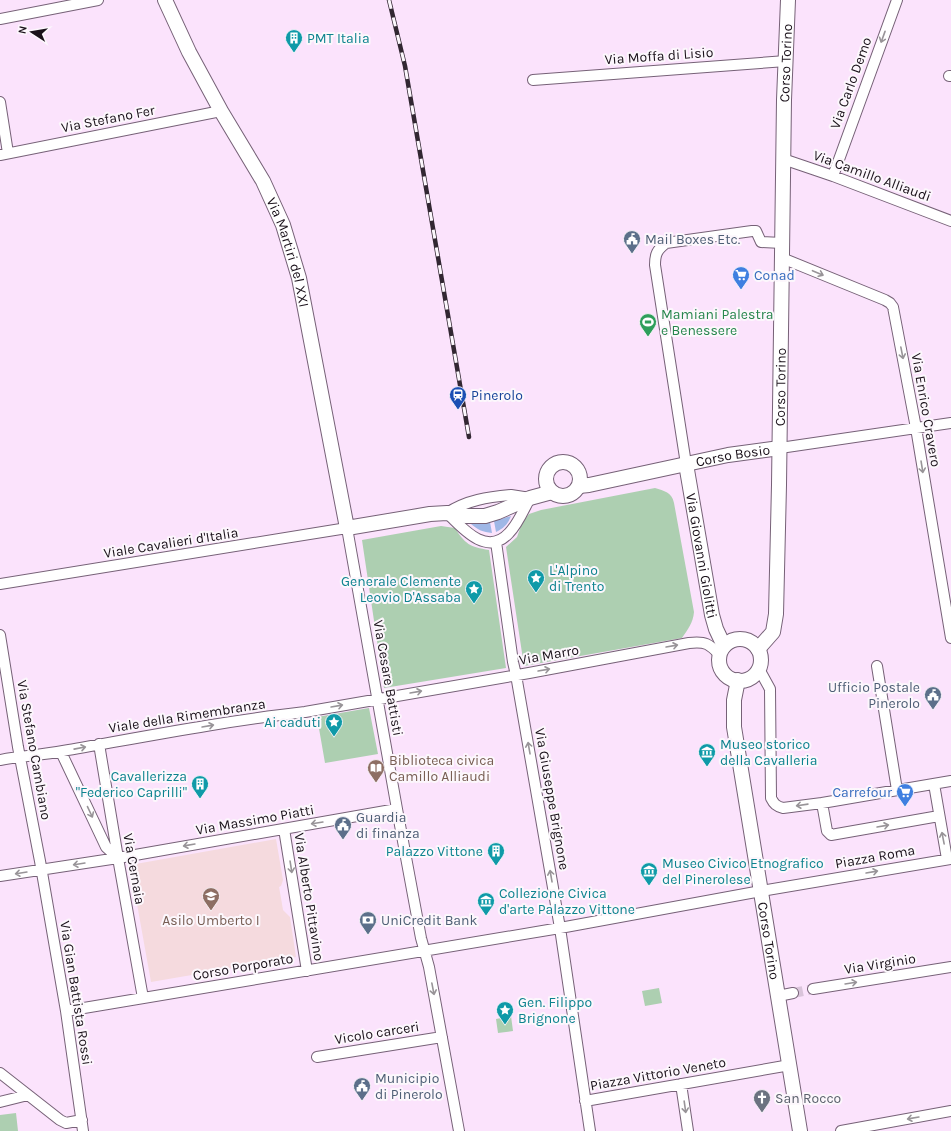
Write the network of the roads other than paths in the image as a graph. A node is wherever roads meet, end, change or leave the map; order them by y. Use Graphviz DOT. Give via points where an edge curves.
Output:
graph roads {
  1 [pos="98,0"];
  2 [pos="165,0"];
  3 [pos="797,0"];
  4 [pos="897,0"];
  5 [pos="788,7"];
  6 [pos="0,19"];
  7 [pos="786,61"];
  8 [pos="534,80"];
  9 [pos="0,102"];
  10 [pos="221,111"];
  11 [pos="4,154"];
  12 [pos="783,159"];
  13 [pos="833,176"];
  14 [pos="951,221"];
  15 [pos="782,243"];
  16 [pos="782,258"];
  17 [pos="951,423"];
  18 [pos="916,428"];
  19 [pos="780,448"];
  20 [pos="686,464"];
  21 [pos="579,486"];
  22 [pos="552,492"];
  23 [pos="530,498"];
  24 [pos="448,513"];
  25 [pos="347,528"];
  26 [pos="496,542"];
  27 [pos="0,584"];
  28 [pos="0,635"];
  29 [pos="951,638"];
  30 [pos="758,650"];
  31 [pos="722,651"];
  32 [pos="877,666"];
  33 [pos="759,669"];
  34 [pos="516,675"];
  35 [pos="738,680"];
  36 [pos="378,698"];
  37 [pos="99,744"];
  38 [pos="61,752"];
  39 [pos="20,756"];
  40 [pos="0,760"];
  41 [pos="951,781"];
  42 [pos="934,784"];
  43 [pos="897,790"];
  44 [pos="822,803"];
  45 [pos="397,809"];
  46 [pos="939,816"];
  47 [pos="284,829"];
  48 [pos="118,858"];
  49 [pos="949,859"];
  50 [pos="42,870"];
  51 [pos="0,876"];
  52 [pos="761,890"];
  53 [pos="560,928"];
  54 [pos="425,951"];
  55 [pos="951,967"];
  56 [pos="307,971"];
  57 [pos="813,989"];
  58 [pos="793,993"];
  59 [pos="778,996"];
  60 [pos="143,998"];
  61 [pos="66,1011"];
  62 [pos="442,1037"];
  63 [pos="317,1057"];
  64 [pos="790,1065"];
  65 [pos="0,1073"];
  66 [pos="681,1084"];
  67 [pos="28,1095"];
  68 [pos="585,1101"];
  69 [pos="0,1102"];
  70 [pos="951,1111"];
  71 [pos="82,1120"];
  72 [pos="83,1131"];
  73 [pos="459,1131"];
  74 [pos="590,1131"];
  75 [pos="688,1131"];
  76 [pos="800,1131"];
  77 [pos="841,1131"];
  1 -- 6 [label="street"];
  2 -- 10 [label="street, Via Martiri del XXI"];
  3 -- 5 [label="street"];
  4 -- 13 [label="street, Via Carlo Demo, one-way"];
  5 -- 7 [label="street, Corso Torino"];
  7 -- 8 [label="street, Via Moffa di Lisio"];
  7 -- 12 [label="street, Corso Torino"];
  9 -- 11 [label="street"];
  10 -- 11 [label="street, Via Stefano Fer"];
  10 -- 25 [label="street, Via Martiri del XXI" via="263,181 283,225 299,278"];
  12 -- 13 [label="street, Via Camillo Alliaudi"];
  12 -- 15 [label="street, Corso Torino"];
  13 -- 14 [label="street, Via Camillo Alliaudi"];
  15 -- 16 [label="street, Corso Torino"];
  15 -- 20 [label="street" via="761,242 756,231 752,231 666,243 655,256"];
  16 -- 18 [label="street, Via Enrico Cravero, one-way" via="890,303 893,307"];
  16 -- 19 [label="street, Corso Torino"];
  17 -- 18 [label="street"];
  18 -- 19 [label="street"];
  18 -- 29 [label="street, Via Enrico Cravero, one-way"];
  19 -- 20 [label="street, Corso Bosio"];
  19 -- 30 [label="street, Corso Torino" via="776,614 773,632"];
  20 -- 21 [label="street, Corso Bosio"];
  20 -- 31 [label="street, Via Giovanni Giolitti" via="712,615"];
  21 -- 22 [label="street" via="567,496"];
  21 -- 22 [label="street" via="581,480 578,470 571,463 562,462 554,464 548,471 546,482"];
  22 -- 23 [label="street"];
  23 -- 24 [label="street" via="485,516"];
  23 -- 26 [label="street" via="509,533"];
  24 -- 25 [label="street"];
  24 -- 26 [label="street" via="468,534 480,540"];
  25 -- 27 [label="street, Viale Cavalieri d'Italia"];
  25 -- 36 [label="street, Via Cesare Battisti"];
  26 -- 34 [label="street, Via Giuseppe Brignone"];
  28 -- 39 [label="street, Via Stefano Cambiano"];
  30 -- 31 [label="street" via="748,640 735,639"];
  30 -- 33 [label="street" via="761,656"];
  34 -- 31 [label="street, Via Marro, one-way" via="694,643 705,643"];
  31 -- 35 [label="street" via="722,669 731,678"];
  32 -- 43 [label="street"];
  33 -- 35 [label="street" via="750,678"];
  44 -- 33 [label="street, one-way" via="783,808 775,805 771,798 770,689"];
  36 -- 34 [label="street, Via Marro, one-way"];
  53 -- 34 [label="street, Via Giuseppe Brignone, one-way"];
  35 -- 52 [label="street, Corso Torino" via="734,700 734,727"];
  37 -- 36 [label="street, Viale della Rimembranza, one-way"];
  36 -- 45 [label="street, Via Cesare Battisti"];
  38 -- 37 [label="street, Viale della Rimembranza, one-way"];
  37 -- 48 [label="street, Via Cernaia"];
  38 -- 39 [label="street, Viale della Rimembranza"];
  38 -- 48 [label="street, one-way" via="106,847"];
  39 -- 40 [label="street, Viale della Rimembranza"];
  39 -- 50 [label="street, Via Stefano Cambiano"];
  41 -- 42 [label="street"];
  42 -- 43 [label="street"];
  42 -- 46 [label="street, Piazza Roma"];
  43 -- 44 [label="street"];
  44 -- 46 [label="street, Piazza Roma, one-way" via="827,831 831,835"];
  45 -- 47 [label="street, Via Massimo Piatti, one-way"];
  45 -- 54 [label="street, Via Cesare Battisti"];
  49 -- 46 [label="street, Piazza Roma, one-way"];
  47 -- 48 [label="street, Via Massimo Piatti, one-way"];
  47 -- 56 [label="street, Via Alberto Pittavino, one-way"];
  48 -- 50 [label="street, Via Massimo Piatti, one-way"];
  48 -- 60 [label="street, Via Cernaia"];
  52 -- 49 [label="street, Piazza Roma, one-way"];
  50 -- 51 [label="street, Via Massimo Piatti, one-way"];
  50 -- 61 [label="street, Via Gian Battista Rossi"];
  52 -- 53 [label="street"];
  52 -- 59 [label="street, Corso Torino"];
  53 -- 54 [label="street"];
  53 -- 68 [label="street, Piazza Vittorio Veneto"];
  54 -- 56 [label="street, Corso Porporato"];
  54 -- 62 [label="street, one-way"];
  57 -- 55 [label="street, Via Virginio, one-way"];
  56 -- 60 [label="street, Corso Porporato"];
  58 -- 59 [label="street"];
  59 -- 64 [label="street, Corso Torino"];
  60 -- 61 [label="street, Corso Porporato"];
  61 -- 71 [label="street, Via Gian Battista Rossi"];
  62 -- 63 [label="street, Vicolo carceri"];
  62 -- 73 [label="street"];
  64 -- 66 [label="street, Piazza Vittorio Veneto"];
  64 -- 76 [label="street, Corso Torino"];
  65 -- 67 [label="street"];
  66 -- 68 [label="street, Piazza Vittorio Veneto"];
  66 -- 75 [label="street, one-way"];
  67 -- 69 [label="street"];
  67 -- 71 [label="street" via="66,1123"];
  68 -- 74 [label="street"];
  70 -- 77 [label="street, one-way"];
  71 -- 72 [label="street, Via Gian Battista Rossi"];
}
